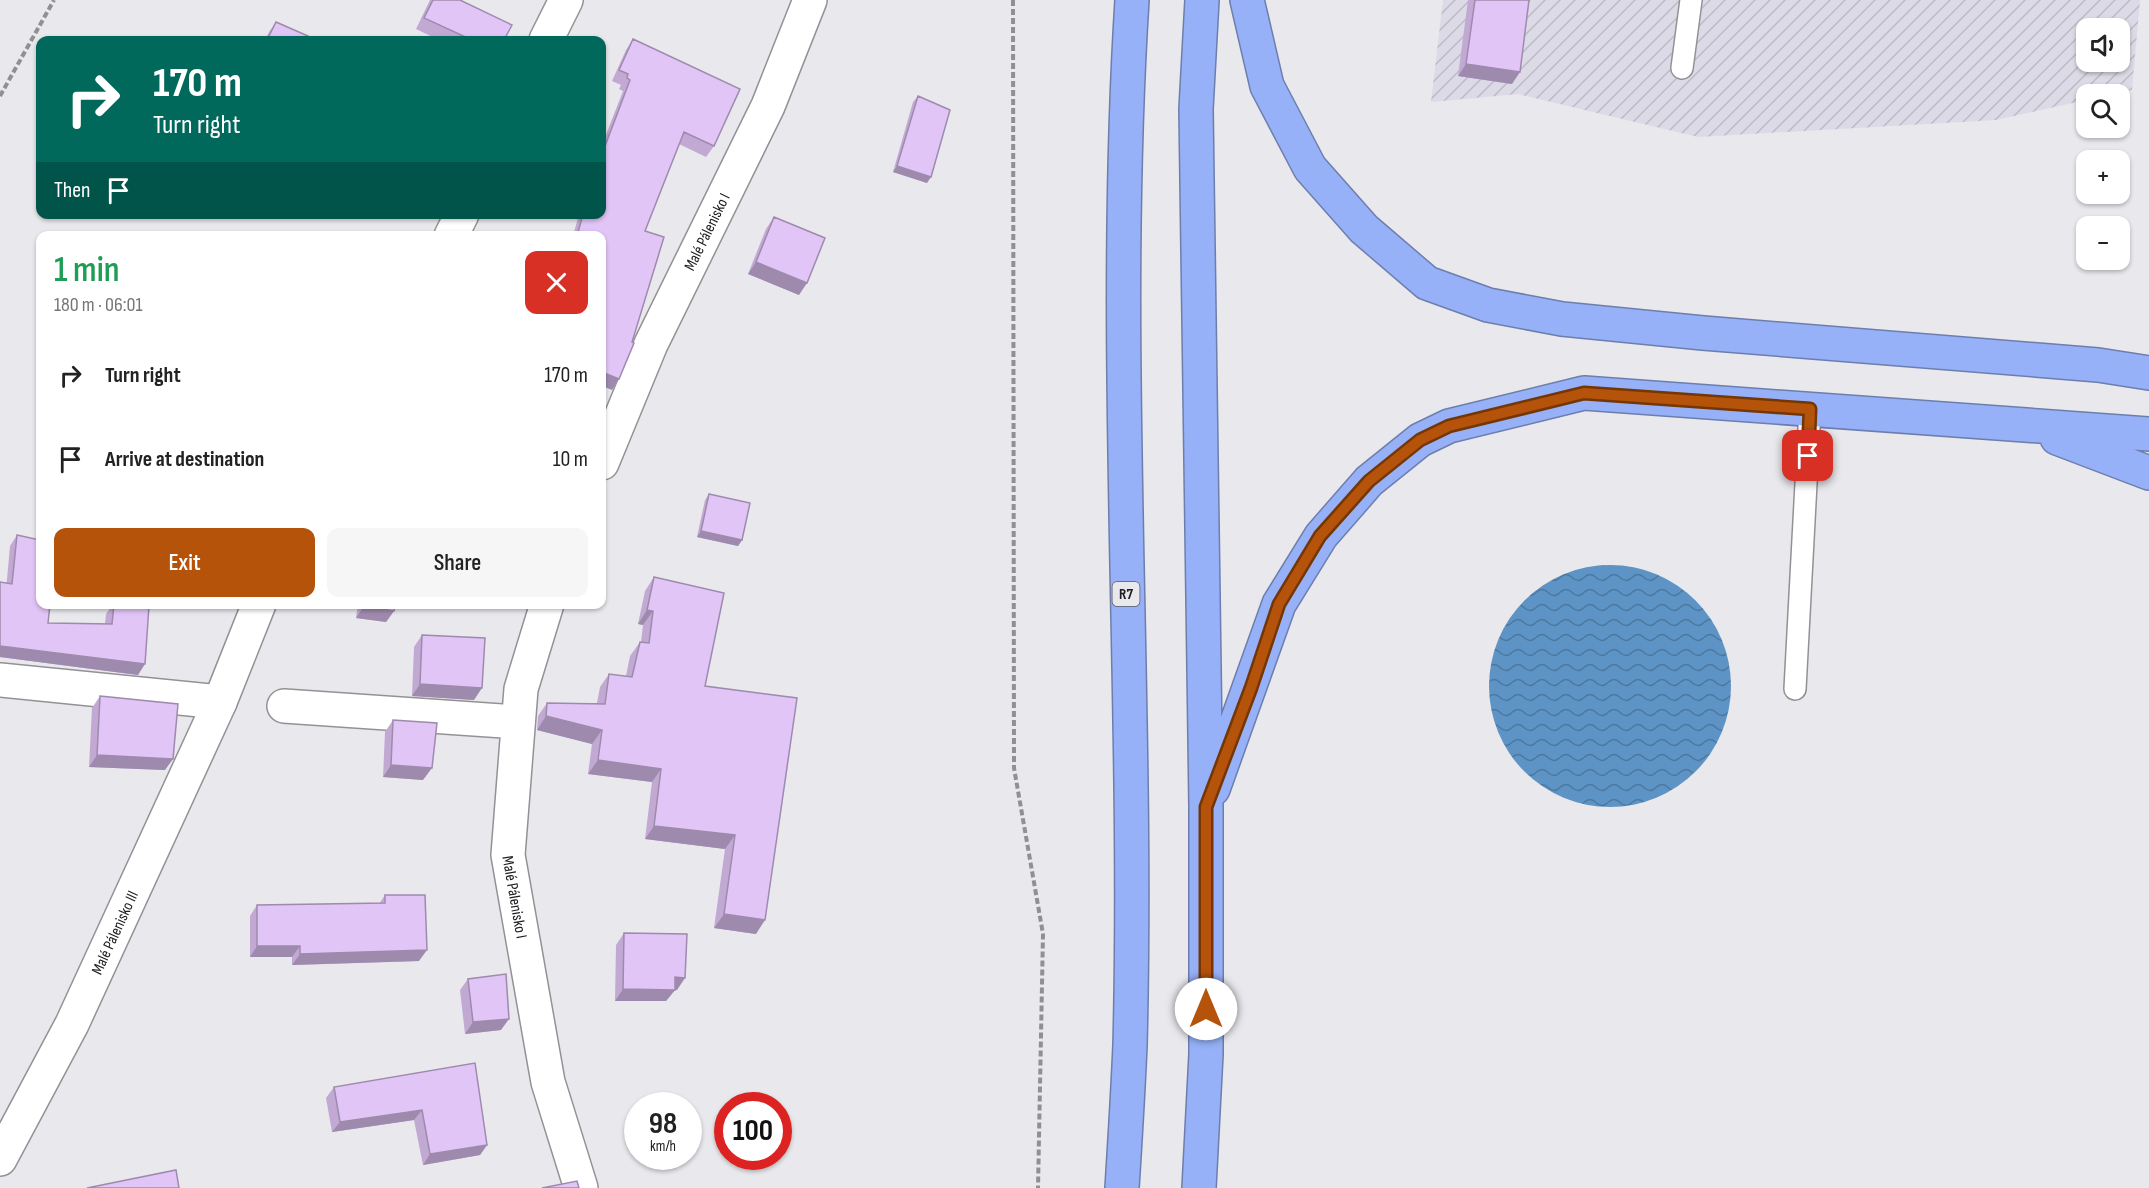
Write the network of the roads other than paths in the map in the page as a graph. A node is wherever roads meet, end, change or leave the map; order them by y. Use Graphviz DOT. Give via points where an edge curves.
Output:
graph roads {
  1 [pos="566,0"];
  2 [pos="810,0"];
  3 [pos="1132,0"];
  4 [pos="1202,0"];
  5 [pos="1247,0"];
  6 [pos="1691,0"];
  7 [pos="548,36"];
  8 [pos="1682,68"];
  9 [pos="2149,356"];
  10 [pos="2098,364"];
  11 [pos="2149,373"];
  12 [pos="1810,409"];
  13 [pos="2022,424"];
  14 [pos="2149,434"];
  15 [pos="606,454"];
  16 [pos="2149,473"];
  17 [pos="257,609"];
  18 [pos="545,609"];
  19 [pos="0,680"];
  20 [pos="1795,689"];
  21 [pos="220,702"];
  22 [pos="284,706"];
  23 [pos="518,722"];
  24 [pos="1206,807"];
  25 [pos="0,1159"];
  26 [pos="581,1188"];
  27 [pos="1122,1188"];
  28 [pos="1199,1188"];
  1 -- 7 [label="street"];
  2 -- 15 [label="street, Malé Pálenisko I" via="768,106 651,344"];
  3 -- 27 [label="highway, R7" via="1125,115 1123,381 1130,1045"];
  4 -- 24 [label="highway" via="1196,109"];
  5 -- 10 [label="highway" via="1267,86 1310,168 1364,229 1427,283 1488,305 1562,319"];
  6 -- 8 [label="lane"];
  9 -- 10 [label="highway"];
  10 -- 11 [label="highway"];
  12 -- 13 [label="highway"];
  12 -- 20 [label="lane"];
  12 -- 24 [label="highway" via="1584,393 1449,426 1420,440 1369,481 1320,536 1279,604"];
  13 -- 14 [label="highway"];
  13 -- 16 [label="highway"];
  17 -- 21 [label="street, Malé Pálenisko III"];
  18 -- 23 [label="street, Malé Pálenisko I" via="521,688"];
  19 -- 21 [label="street"];
  21 -- 25 [label="street, Malé Pálenisko III" via="72,1024"];
  22 -- 23 [label="street"];
  23 -- 26 [label="street, Malé Pálenisko I" via="508,855 548,1082"];
  24 -- 28 [label="highway" via="1206,1054"];
}
